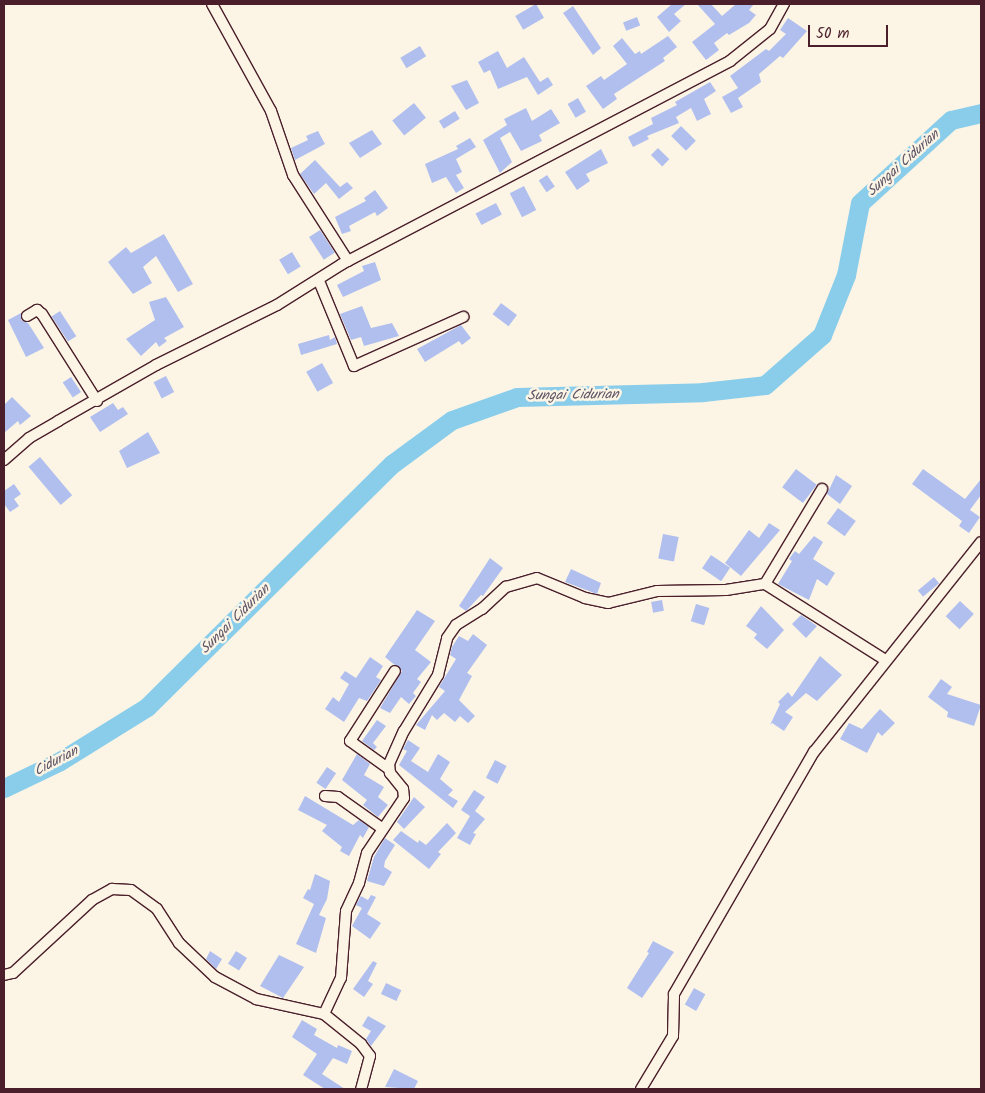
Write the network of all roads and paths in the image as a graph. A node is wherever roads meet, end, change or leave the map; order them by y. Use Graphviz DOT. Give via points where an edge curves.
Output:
graph roads {
  1 [pos="212,4"];
  2 [pos="784,4"];
  3 [pos="348,261"];
  4 [pos="319,281"];
  5 [pos="27,316"];
  6 [pos="463,317"];
  7 [pos="97,401"];
  8 [pos="4,460"];
  9 [pos="822,489"];
  10 [pos="981,545"];
  11 [pos="765,584"];
  12 [pos="885,660"];
  13 [pos="394,670"];
  14 [pos="389,769"];
  15 [pos="325,796"];
  16 [pos="384,829"];
  17 [pos="4,975"];
  18 [pos="324,1014"];
  19 [pos="361,1089"];
  20 [pos="641,1089"];
  1 -- 3 [label="street" via="271,111 293,175"];
  2 -- 3 [label="street" via="770,29 730,61"];
  3 -- 4 [label="street"];
  4 -- 6 [label="street" via="354,366"];
  4 -- 7 [label="street" via="156,365"];
  5 -- 7 [label="street" via="37,310 42,314"];
  7 -- 8 [label="street" via="29,438"];
  9 -- 11 [label="street"];
  10 -- 12 [label="street"];
  11 -- 12 [label="street"];
  11 -- 14 [label="street" via="726,590 657,590 608,603 585,598 537,578 509,585 482,609 456,625 447,638 438,675 404,731"];
  12 -- 20 [label="street" via="814,752 706,936 674,994 673,1036"];
  13 -- 14 [label="street" via="350,741"];
  14 -- 16 [label="street" via="405,793"];
  15 -- 16 [label="street" via="338,797"];
  16 -- 18 [label="street" via="367,853 359,883 346,911 341,978"];
  17 -- 18 [label="street" via="13,973 92,900 119,887 151,902 179,943 215,977 256,999"];
  18 -- 19 [label="street" via="369,1052"];
}
